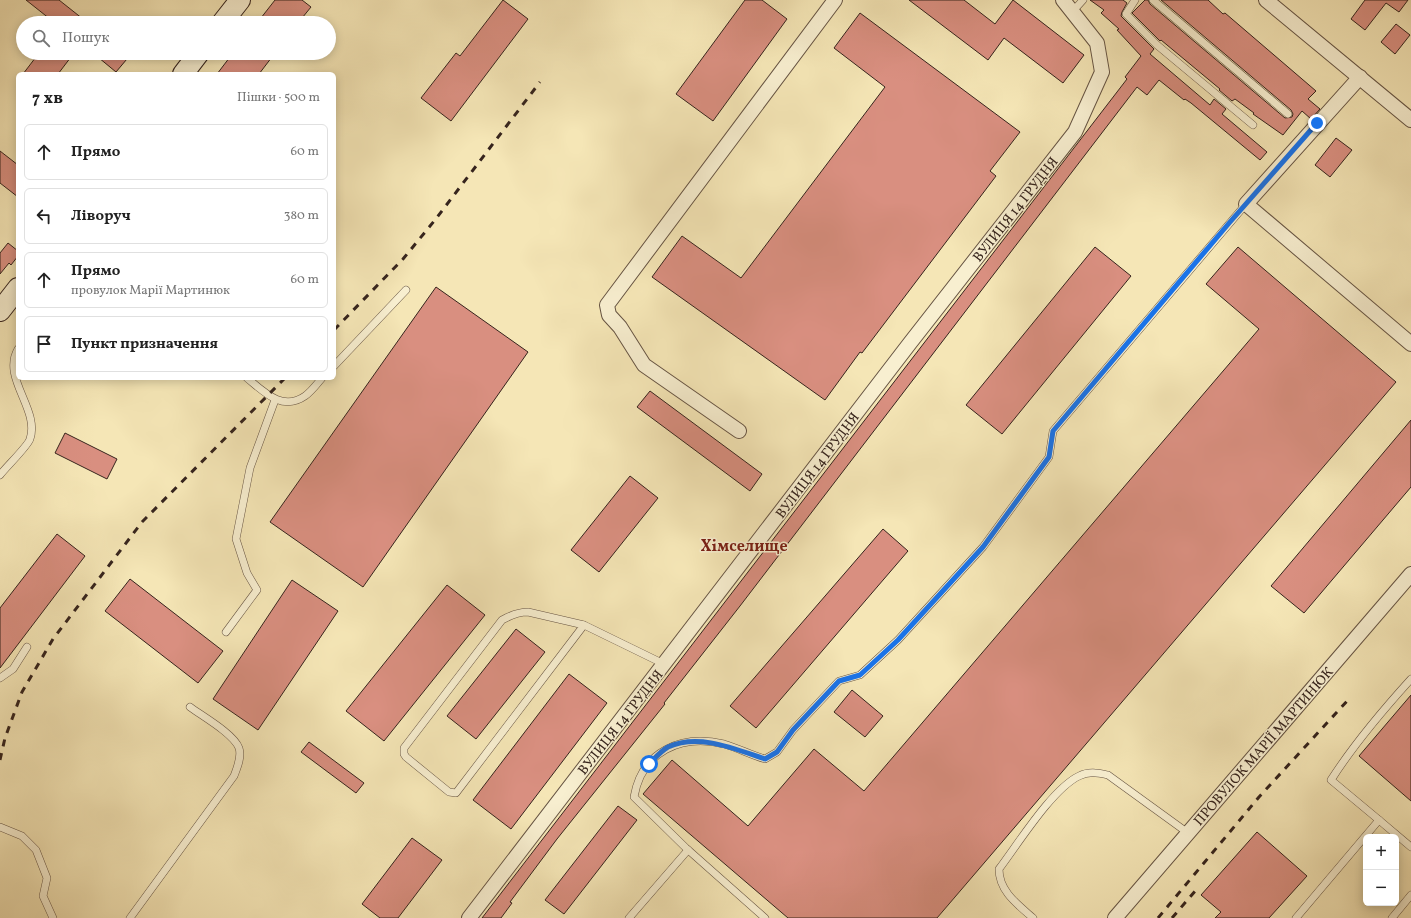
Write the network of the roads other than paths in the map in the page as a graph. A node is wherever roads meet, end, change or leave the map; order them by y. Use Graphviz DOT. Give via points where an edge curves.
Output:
graph roads {
  1 [pos="240,0"];
  2 [pos="835,0"];
  3 [pos="1063,0"];
  4 [pos="1083,0"];
  5 [pos="1135,0"];
  6 [pos="1153,0"];
  7 [pos="1266,0"];
  8 [pos="1073,11"];
  9 [pos="227,16"];
  10 [pos="194,60"];
  11 [pos="185,72"];
  12 [pos="1360,78"];
  13 [pos="1288,114"];
  14 [pos="1411,120"];
  15 [pos="1253,125"];
  16 [pos="1246,204"];
  17 [pos="406,290"];
  18 [pos="16,291"];
  19 [pos="0,312"];
  20 [pos="1411,344"];
  21 [pos="16,354"];
  22 [pos="336,364"];
  23 [pos="16,376"];
  24 [pos="17,380"];
  25 [pos="250,380"];
  26 [pos="320,380"];
  27 [pos="275,400"];
  28 [pos="739,431"];
  29 [pos="0,475"];
  30 [pos="1411,574"];
  31 [pos="584,625"];
  32 [pos="226,632"];
  33 [pos="27,647"];
  34 [pos="664,664"];
  35 [pos="0,678"];
  36 [pos="1411,680"];
  37 [pos="190,707"];
  38 [pos="1379,820"];
  39 [pos="0,827"];
  40 [pos="1188,833"];
  41 [pos="1411,847"];
  42 [pos="688,850"];
  43 [pos="1411,895"];
  44 [pos="53,918"];
  45 [pos="130,918"];
  46 [pos="469,918"];
  47 [pos="629,918"];
  48 [pos="765,918"];
  49 [pos="1033,918"];
  50 [pos="1115,918"];
  51 [pos="1296,918"];
  52 [pos="1392,918"];
  1 -- 9 [label="street"];
  2 -- 28 [label="street" via="606,305 609,315 620,327 644,365"];
  3 -- 8 [label="street, ВУЛИЦЯ 14 ГРУДНЯ"];
  4 -- 8 [label="lane"];
  5 -- 15 [label="lane" via="1126,14 1157,45"];
  6 -- 13 [label="lane"];
  7 -- 12 [label="street"];
  8 -- 34 [label="street, ВУЛИЦЯ 14 ГРУДНЯ" via="1097,43 1102,72 1075,132"];
  10 -- 11 [label="street"];
  12 -- 14 [label="street"];
  12 -- 16 [label="street"];
  16 -- 20 [label="street"];
  16 -- 42 [label="lane" via="1053,431 1049,457 983,547 893,645 860,675 839,681 793,730 777,752 765,759 724,744 685,742 666,748 649,764 636,782 634,797"];
  17 -- 22 [label="lane"];
  18 -- 19 [label="street"];
  21 -- 23 [label="lane" via="12,364"];
  24 -- 29 [label="lane" via="32,426 30,440"];
  25 -- 27 [label="lane"];
  26 -- 27 [label="lane" via="304,396 291,402"];
  27 -- 32 [label="lane" via="250,468 236,539 247,573 257,590"];
  30 -- 40 [label="street, ПРОВУЛОК МАРІЇ МАРТИНЮК"];
  31 -- 31 [label="lane" via="528,612 520,612 502,620 404,748 406,758 449,792 456,793"];
  31 -- 34 [label="lane"];
  33 -- 35 [label="lane" via="13,669"];
  34 -- 46 [label="street, ВУЛИЦЯ 14 ГРУДНЯ"];
  36 -- 38 [label="lane" via="1389,703 1331,780"];
  37 -- 45 [label="lane" via="229,736 239,748 239,761 234,776"];
  38 -- 41 [label="lane"];
  38 -- 51 [label="lane"];
  39 -- 44 [label="lane" via="22,836 36,850 47,878 43,896"];
  40 -- 49 [label="lane" via="1108,775 1094,772 1078,776 1054,797 999,869 999,879 1004,890"];
  40 -- 50 [label="street, ПРОВУЛОК МАРІЇ МАРТИНЮК"];
  42 -- 47 [label="lane"];
  42 -- 48 [label="lane"];
  43 -- 52 [label="lane"];
}
